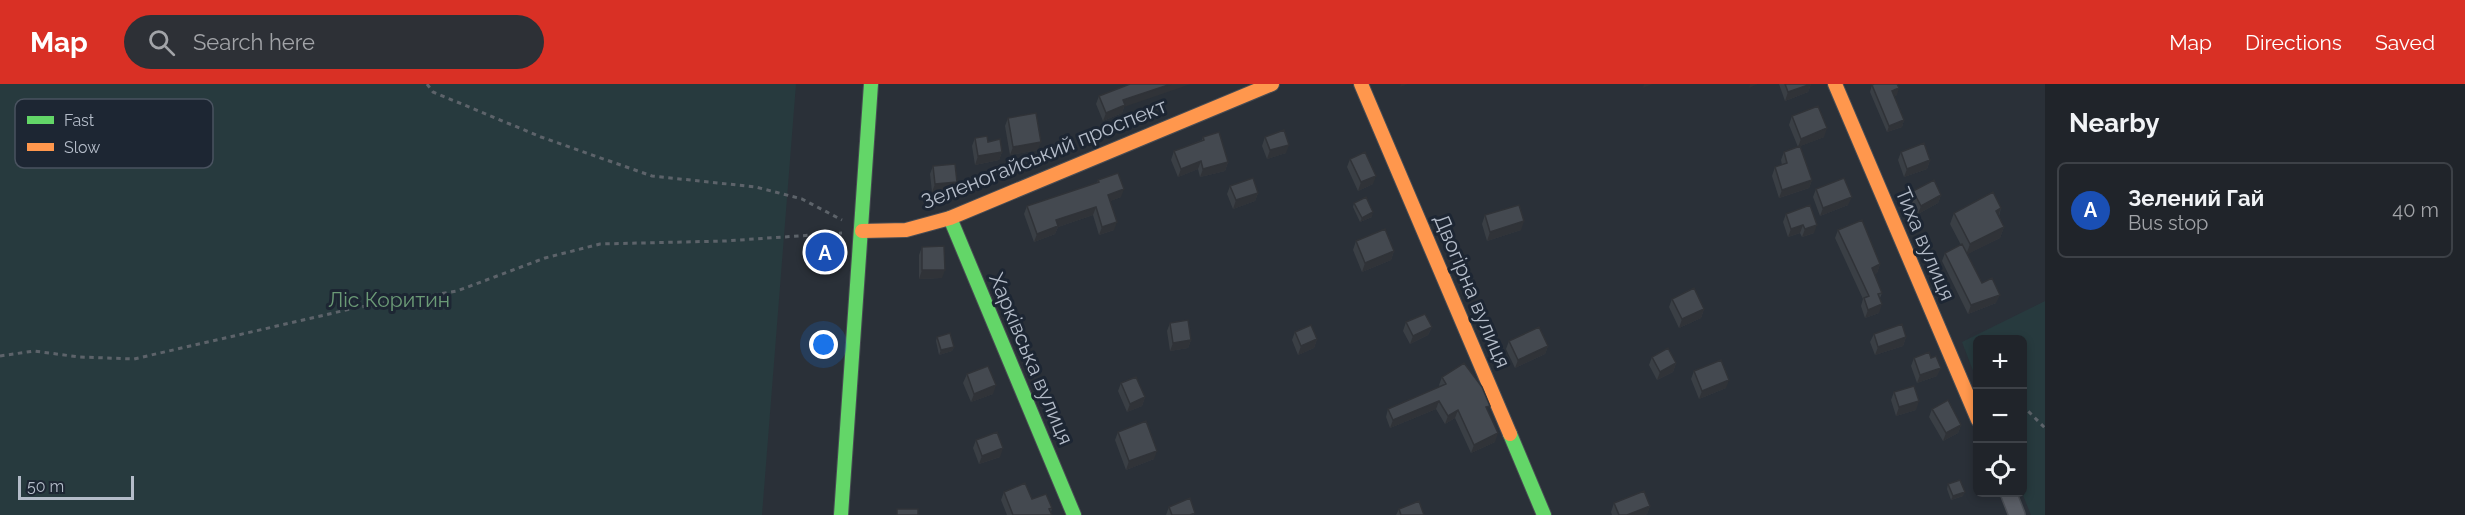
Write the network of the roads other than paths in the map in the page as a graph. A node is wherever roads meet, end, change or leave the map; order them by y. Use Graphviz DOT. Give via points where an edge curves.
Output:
graph roads {
  1 [pos="871,84"];
  2 [pos="1272,84"];
  3 [pos="1361,84"];
  4 [pos="1835,84"];
  5 [pos="950,218"];
  6 [pos="862,231"];
  7 [pos="1973,411"];
  8 [pos="2010,497"];
  9 [pos="842,515"];
  10 [pos="1074,515"];
  11 [pos="1544,515"];
  12 [pos="2017,515"];
  1 -- 6 [label="main road"];
  2 -- 5 [label="main road, Зеленогайський проспект"];
  3 -- 11 [label="main road, Двогірна вулиця"];
  4 -- 7 [label="main road, Тиха вулиця"];
  5 -- 6 [label="main road, Зеленогайський проспект" via="906,230"];
  5 -- 10 [label="main road, Харківська вулиця"];
  6 -- 9 [label="main road"];
  8 -- 12 [label="street"];
}
